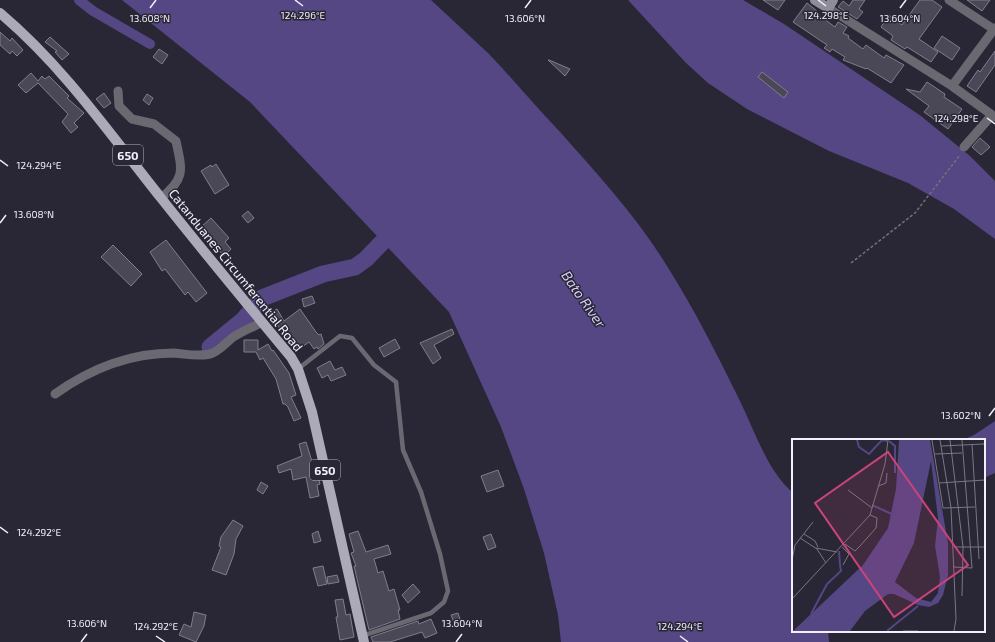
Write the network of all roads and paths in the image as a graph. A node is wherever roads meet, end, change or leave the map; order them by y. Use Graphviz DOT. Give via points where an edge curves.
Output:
graph roads {
  1 [pos="815,0"];
  2 [pos="949,0"];
  3 [pos="831,4"];
  4 [pos="0,13"];
  5 [pos="995,29"];
  6 [pos="952,86"];
  7 [pos="118,91"];
  8 [pos="993,116"];
  9 [pos="963,150"];
  10 [pos="161,198"];
  11 [pos="851,263"];
  12 [pos="262,322"];
  13 [pos="298,369"];
  14 [pos="55,394"];
  15 [pos="363,639"];
  1 -- 3 [label="street"];
  2 -- 5 [label="street"];
  3 -- 6 [label="street"];
  4 -- 10 [label="main road, Catanduanes Circumferential Road / 650" via="56,66"];
  5 -- 6 [label="street"];
  6 -- 8 [label="street"];
  7 -- 10 [label="street" via="119,106 132,118 154,124 176,141 182,169 175,186"];
  8 -- 9 [label="street"];
  9 -- 11 [label="path" via="915,213"];
  10 -- 12 [label="main road, Catanduanes Circumferential Road / 650"];
  12 -- 13 [label="main road, Catanduanes Circumferential Road / 650"];
  12 -- 14 [label="street" via="234,337 213,354 199,357 175,353 134,356 95,370"];
  13 -- 15 [label="main road, Catanduanes Circumferential Road / 650" via="312,412"];
  13 -- 15 [label="lane" via="340,336 352,338 374,365 396,382 403,450 421,492 440,554 448,591 444,602 432,613"];
}
